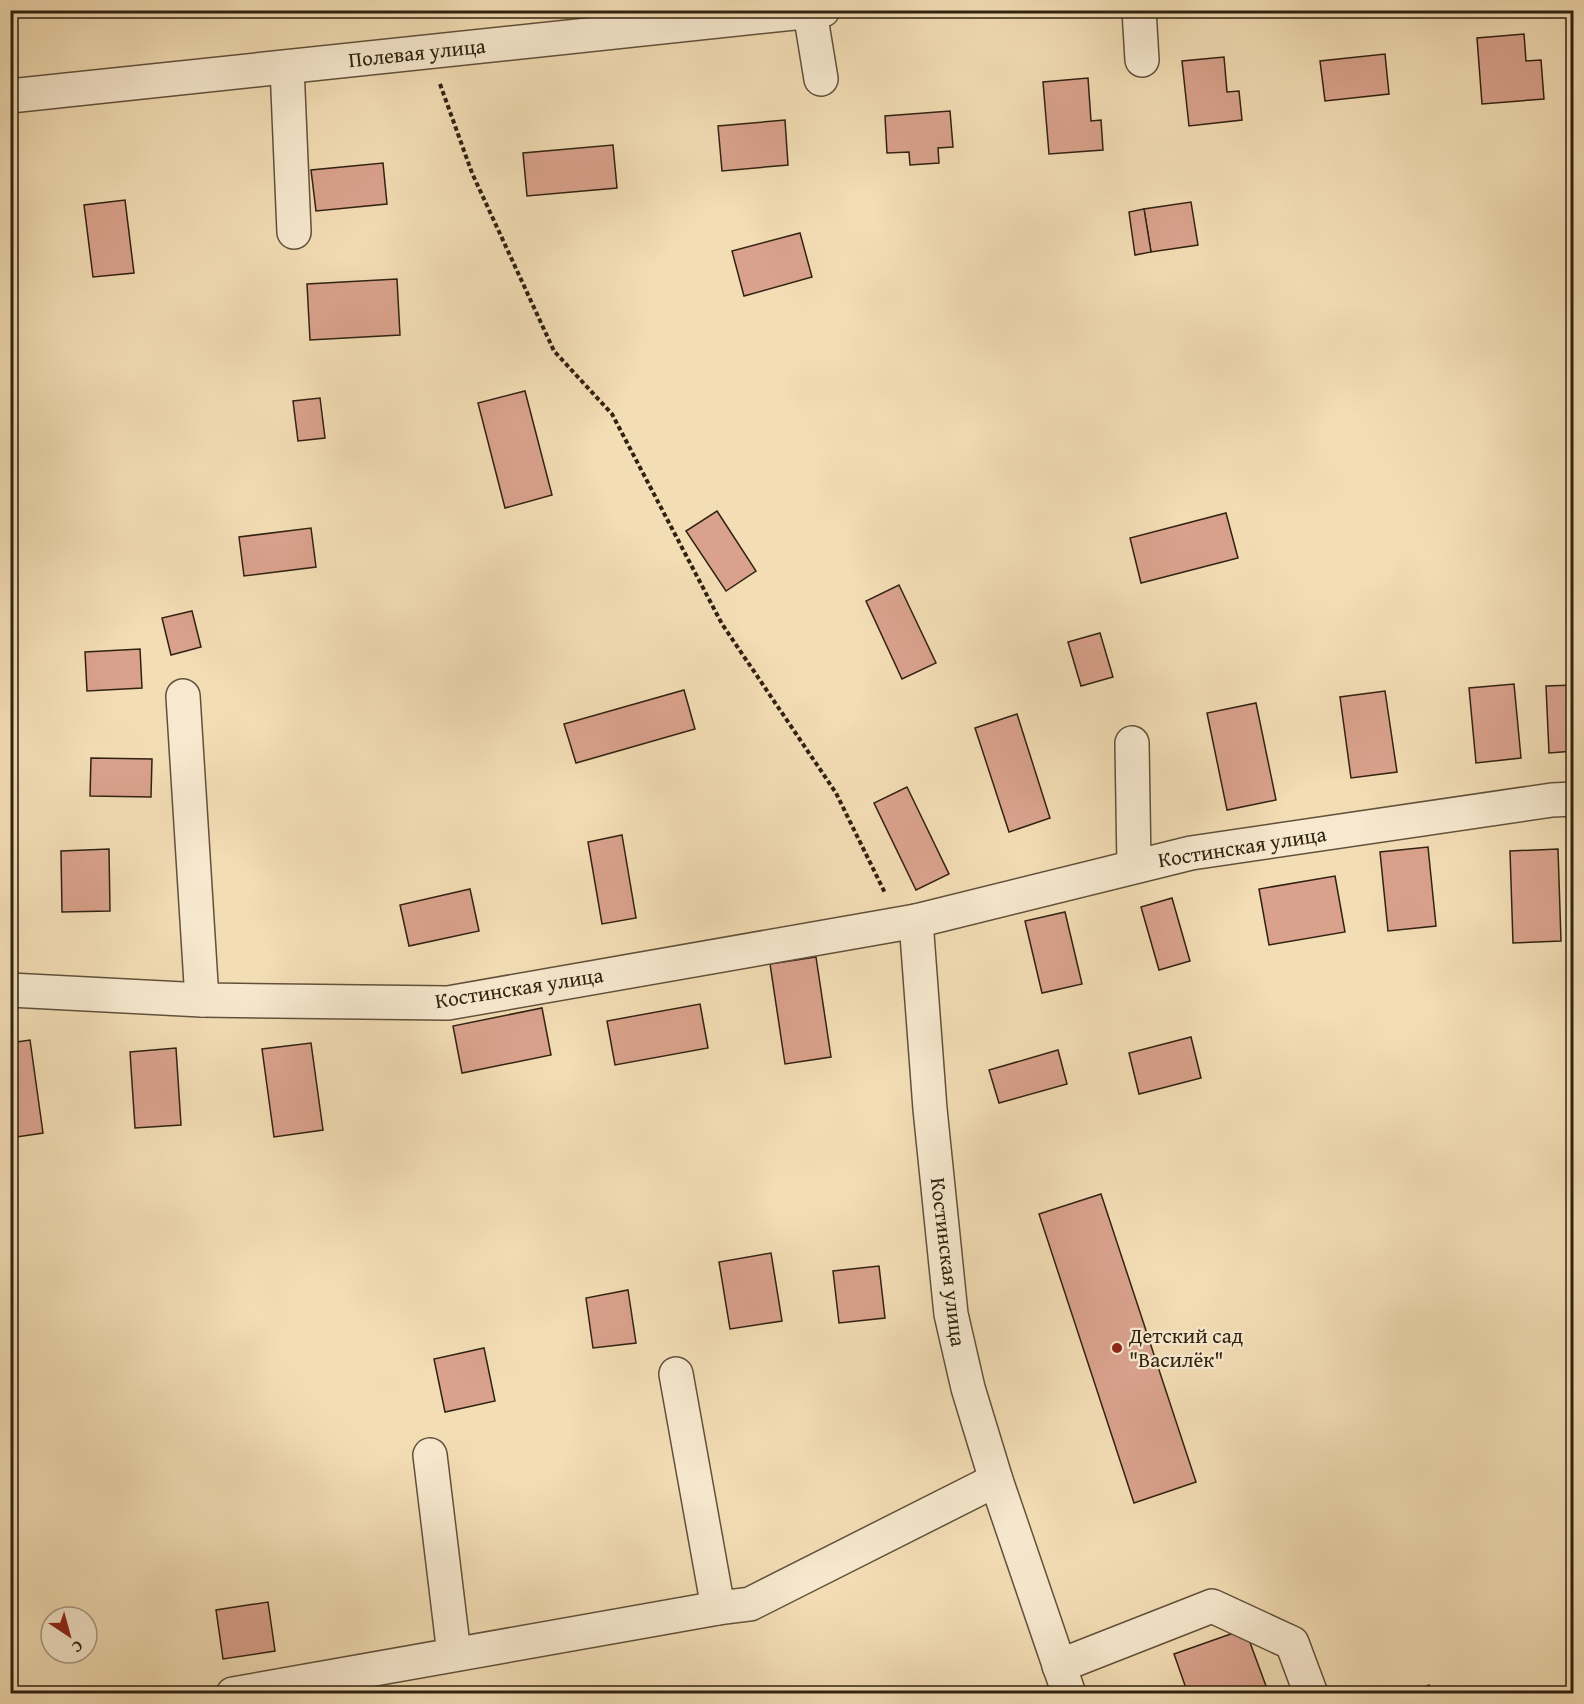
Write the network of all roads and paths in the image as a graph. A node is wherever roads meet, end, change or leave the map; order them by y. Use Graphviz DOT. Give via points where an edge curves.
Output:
graph roads {
  1 [pos="1139,10"];
  2 [pos="816,11"];
  3 [pos="429,52"];
  4 [pos="1142,60"];
  5 [pos="287,67"];
  6 [pos="821,79"];
  7 [pos="10,96"];
  8 [pos="294,232"];
  9 [pos="183,696"];
  10 [pos="1132,743"];
  11 [pos="1574,799"];
  12 [pos="1134,866"];
  13 [pos="908,922"];
  14 [pos="10,990"];
  15 [pos="202,1000"];
  16 [pos="676,1374"];
  17 [pos="430,1455"];
  18 [pos="996,1480"];
  19 [pos="718,1608"];
  20 [pos="454,1654"];
  21 [pos="1064,1680"];
  22 [pos="233,1694"];
  23 [pos="1311,1694"];
  1 -- 4 [label="street"];
  2 -- 3 [label="street, Полевая улица"];
  2 -- 6 [label="street"];
  3 -- 5 [label="street, Полевая улица"];
  3 -- 13 [label="path" via="472,173 554,351 612,414 722,624 836,793"];
  5 -- 7 [label="street, Полевая улица"];
  5 -- 8 [label="street"];
  9 -- 15 [label="street"];
  10 -- 12 [label="street"];
  11 -- 12 [label="street, Костинская улица" via="1191,853"];
  12 -- 13 [label="street, Костинская улица"];
  13 -- 15 [label="street, Костинская улица" via="448,1003"];
  13 -- 18 [label="street, Костинская улица" via="951,1314"];
  14 -- 15 [label="street, Костинская улица"];
  16 -- 19 [label="street"];
  17 -- 20 [label="street"];
  18 -- 19 [label="street" via="750,1604"];
  18 -- 21 [label="street, Костинская улица"];
  19 -- 20 [label="street"];
  20 -- 22 [label="street"];
  21 -- 23 [label="street" via="1212,1606 1292,1643"];
}
